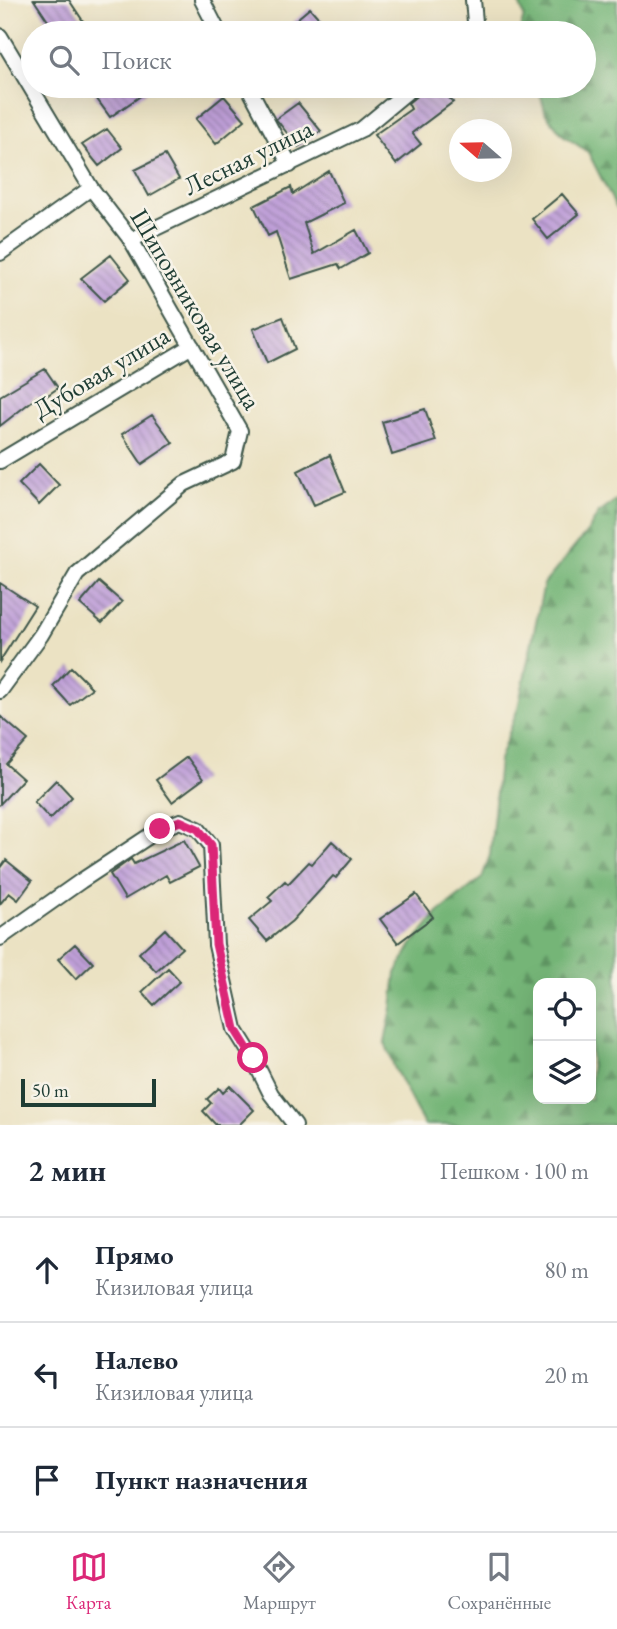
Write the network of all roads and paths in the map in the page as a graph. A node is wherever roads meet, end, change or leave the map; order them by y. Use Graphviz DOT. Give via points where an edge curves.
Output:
graph roads {
  1 [pos="202,0"];
  2 [pos="473,0"];
  3 [pos="213,21"];
  4 [pos="475,21"];
  5 [pos="0,36"];
  6 [pos="21,71"];
  7 [pos="37,98"];
  8 [pos="254,98"];
  9 [pos="399,98"];
  10 [pos="290,164"];
  11 [pos="91,188"];
  12 [pos="131,240"];
  13 [pos="0,253"];
  14 [pos="192,346"];
  15 [pos="0,461"];
  16 [pos="0,691"];
  17 [pos="0,938"];
  18 [pos="295,1125"];
  1 -- 3 [label="street"];
  2 -- 4 [label="street"];
  5 -- 6 [label="street, Шиповниковая улица"];
  7 -- 11 [label="street, Шиповниковая улица"];
  8 -- 10 [label="street"];
  9 -- 10 [label="street, Лесная улица" via="362,128"];
  10 -- 12 [label="street, Лесная улица"];
  11 -- 12 [label="street, Шиповниковая улица"];
  11 -- 13 [label="street"];
  12 -- 14 [label="street, Шиповниковая улица"];
  14 -- 15 [label="street, Дубовая улица"];
  14 -- 16 [label="street, Шиповниковая улица" via="240,431 233,461 184,484 77,573 41,635"];
  17 -- 18 [label="street" via="160,829 180,821 198,829 211,845 216,944 235,1029 271,1094"];
}
